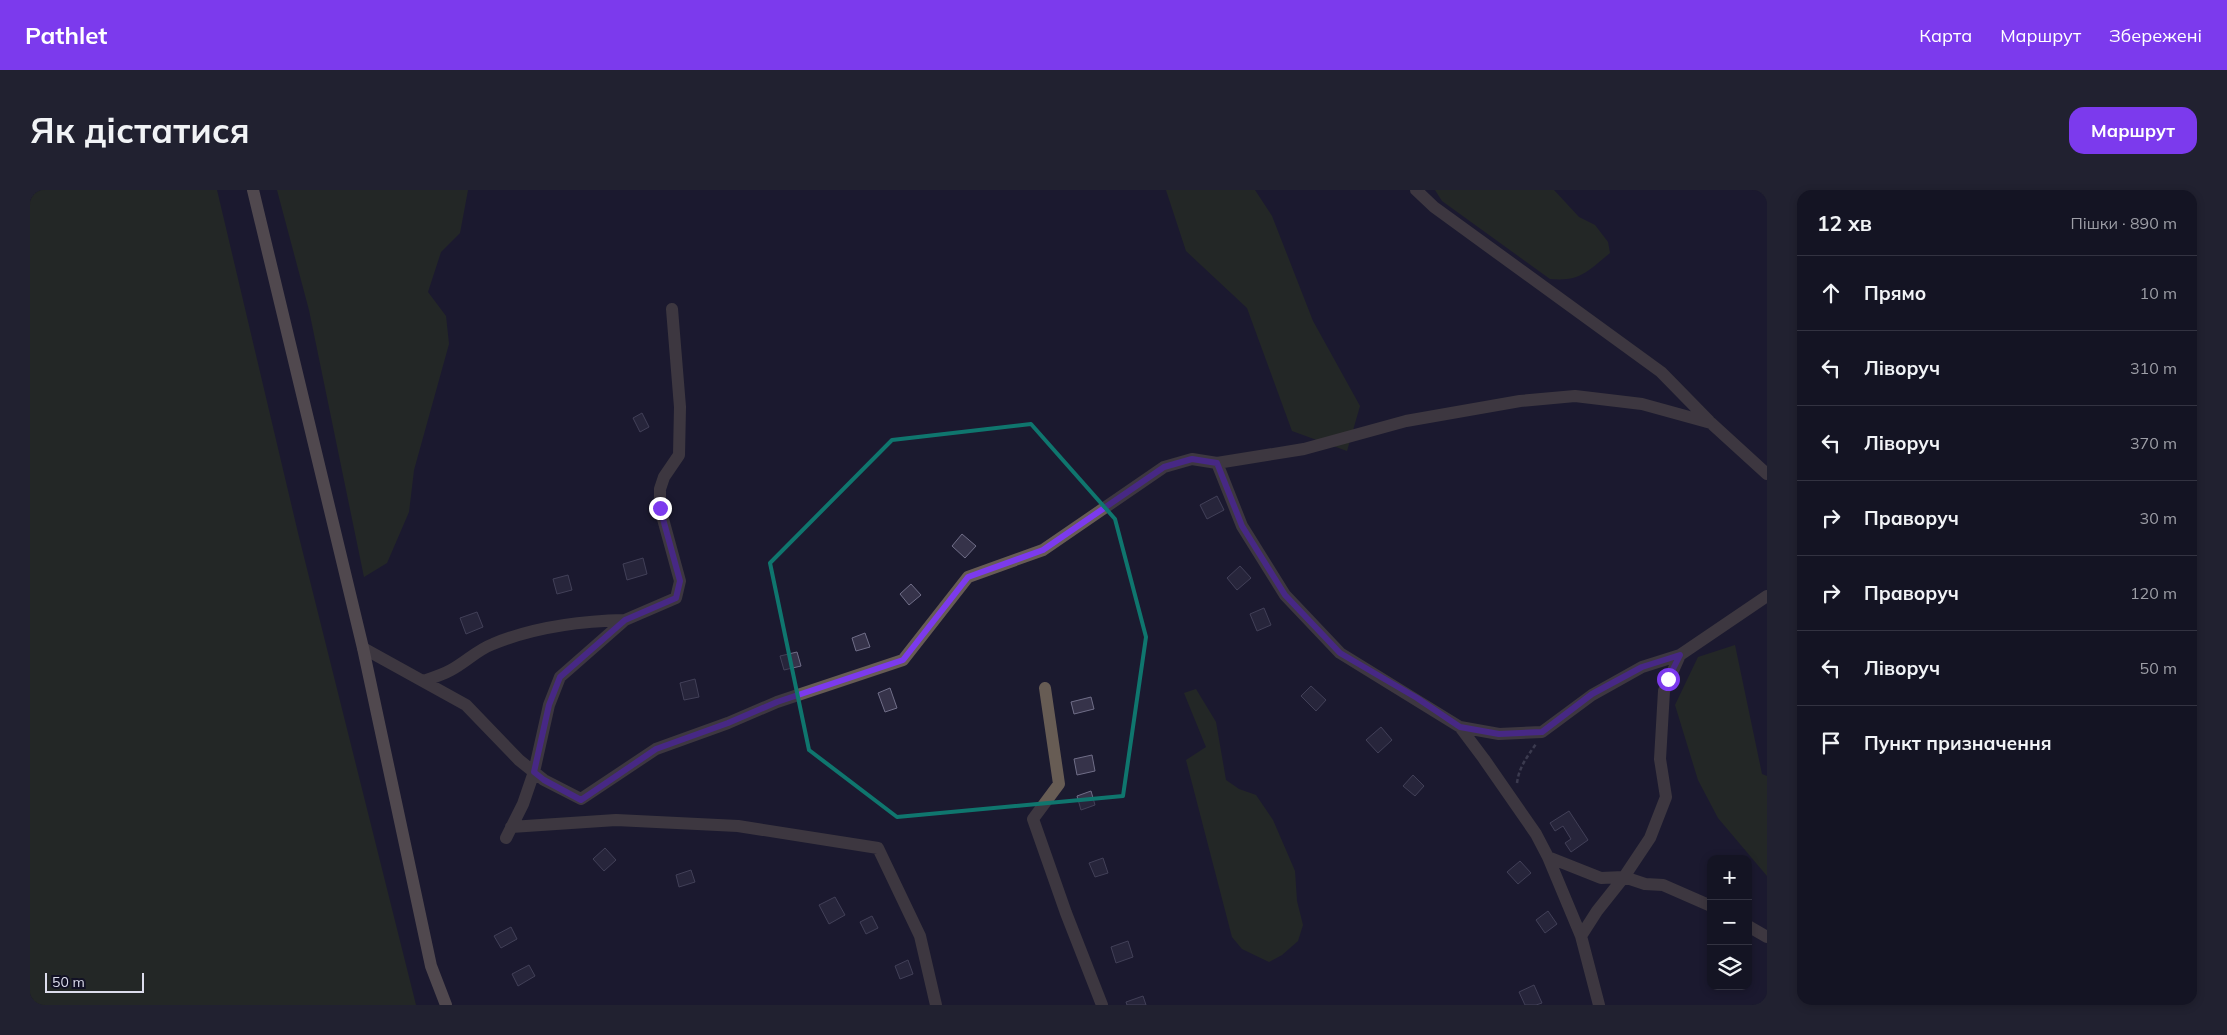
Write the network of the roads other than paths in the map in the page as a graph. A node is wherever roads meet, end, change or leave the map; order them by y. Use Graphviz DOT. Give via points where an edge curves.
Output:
graph roads {
  1 [pos="253,190"];
  2 [pos="1416,190"];
  3 [pos="1422,190"];
  4 [pos="1434,207"];
  5 [pos="672,309"];
  6 [pos="1711,423"];
  7 [pos="1217,463"];
  8 [pos="1767,474"];
  9 [pos="1767,596"];
  10 [pos="625,620"];
  11 [pos="363,648"];
  12 [pos="1680,655"];
  13 [pos="422,681"];
  14 [pos="1045,688"];
  15 [pos="1460,727"];
  16 [pos="534,772"];
  17 [pos="1548,857"];
  18 [pos="1624,877"];
  19 [pos="1707,904"];
  20 [pos="1752,928"];
  21 [pos="1581,936"];
  22 [pos="1767,937"];
  23 [pos="446,1005"];
  24 [pos="936,1005"];
  25 [pos="1102,1005"];
  26 [pos="1599,1005"];
  1 -- 11 [label="street"];
  2 -- 4 [label="street"];
  3 -- 4 [label="street"];
  4 -- 6 [label="street" via="1661,372"];
  5 -- 10 [label="street" via="680,407 679,455 664,477 660,508 680,581 676,598"];
  6 -- 7 [label="street" via="1642,404 1575,396 1520,401 1406,421 1304,449"];
  6 -- 8 [label="street"];
  7 -- 15 [label="street" via="1242,526 1285,595 1340,653"];
  7 -- 16 [label="street" via="1192,459 1164,467 1043,550 968,577 903,660 777,702 656,749 581,800"];
  9 -- 12 [label="street"];
  10 -- 13 [label="street" via="592,620 519,635 482,649 452,669"];
  10 -- 16 [label="street" via="560,677 549,705"];
  11 -- 13 [label="street"];
  11 -- 23 [label="street" via="431,966"];
  12 -- 15 [label="street" via="1642,667 1600,690 1542,732 1499,734"];
  12 -- 18 [label="street" via="1664,691 1660,759 1666,797 1650,838"];
  13 -- 16 [label="street" via="466,705"];
  14 -- 25 [label="street" via="1059,784 1033,819"];
  15 -- 17 [label="street" via="1518,807"];
  16 -- 24 [label="street" via="508,833 616,820 738,826 878,848 920,936"];
  17 -- 18 [label="street" via="1601,878"];
  17 -- 21 [label="street"];
  18 -- 19 [label="street" via="1645,884 1663,885"];
  18 -- 21 [label="street" via="1596,911"];
  20 -- 22 [label="street"];
  21 -- 26 [label="street"];
}
